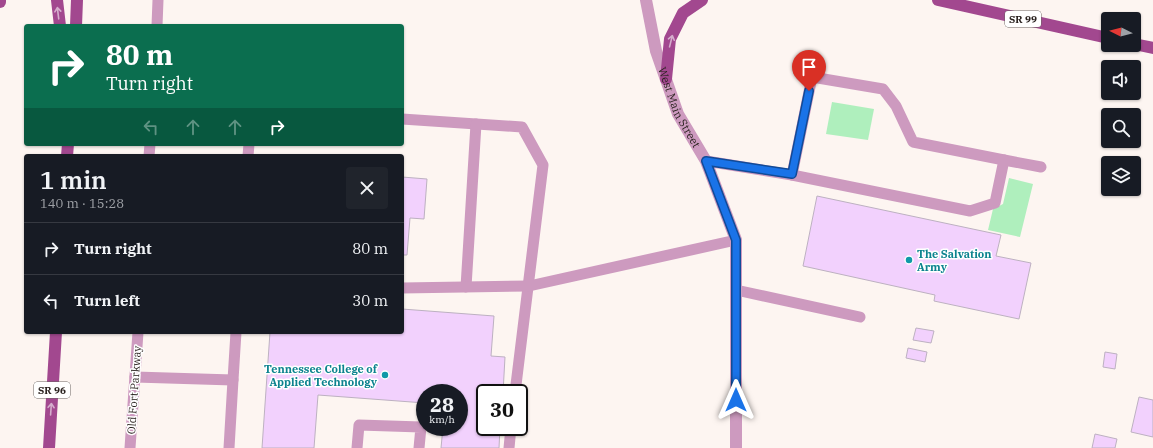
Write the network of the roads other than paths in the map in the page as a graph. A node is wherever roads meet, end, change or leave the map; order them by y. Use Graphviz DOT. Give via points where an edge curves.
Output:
graph roads {
  1 [pos="57,0"];
  2 [pos="77,0"];
  3 [pos="158,0"];
  4 [pos="646,0"];
  5 [pos="702,0"];
  6 [pos="938,0"];
  7 [pos="60,24"];
  8 [pos="76,24"];
  9 [pos="157,24"];
  10 [pos="1101,36"];
  11 [pos="1141,45"];
  12 [pos="1153,48"];
  13 [pos="666,79"];
  14 [pos="404,119"];
  15 [pos="476,124"];
  16 [pos="1004,160"];
  17 [pos="706,161"];
  18 [pos="1041,167"];
  19 [pos="792,174"];
  20 [pos="736,240"];
  21 [pos="529,286"];
  22 [pos="466,287"];
  23 [pos="404,288"];
  24 [pos="736,290"];
  25 [pos="860,317"];
  26 [pos="56,334"];
  27 [pos="138,334"];
  28 [pos="236,334"];
  29 [pos="135,377"];
  30 [pos="233,380"];
  31 [pos="517,384"];
  32 [pos="510,436"];
  33 [pos="48,448"];
  34 [pos="130,448"];
  35 [pos="229,448"];
  36 [pos="357,448"];
  37 [pos="420,448"];
  38 [pos="509,448"];
  39 [pos="736,448"];
  7 -- 1 [label="main road, one-way"];
  2 -- 8 [label="main road"];
  3 -- 9 [label="lane"];
  4 -- 13 [label="street, West Main Street" via="656,51"];
  13 -- 5 [label="main road, one-way" via="670,39 683,13"];
  6 -- 10 [label="main road, SR 99"];
  11 -- 12 [label="main road"];
  13 -- 17 [label="street, West Main Street" via="678,114"];
  14 -- 15 [label="lane"];
  15 -- 21 [label="lane" via="522,127 543,166"];
  15 -- 22 [label="lane"];
  16 -- 18 [label="lane"];
  16 -- 19 [label="lane" via="995,203 970,211"];
  16 -- 19 [label="lane" via="913,142 896,106 883,89 812,77"];
  17 -- 19 [label="lane"];
  17 -- 20 [label="street, West Main Street"];
  20 -- 21 [label="lane"];
  20 -- 24 [label="street, West Main Street"];
  21 -- 22 [label="lane"];
  21 -- 31 [label="lane"];
  22 -- 23 [label="lane"];
  24 -- 25 [label="lane"];
  24 -- 39 [label="street, West Main Street"];
  33 -- 26 [label="main road, SR 96, one-way"];
  27 -- 29 [label="lane, Old Fort Parkway"];
  28 -- 30 [label="lane"];
  29 -- 30 [label="lane"];
  29 -- 34 [label="lane, Old Fort Parkway"];
  30 -- 35 [label="lane"];
  32 -- 38 [label="lane"];
  36 -- 37 [label="lane" via="358,425 421,427"];
}
